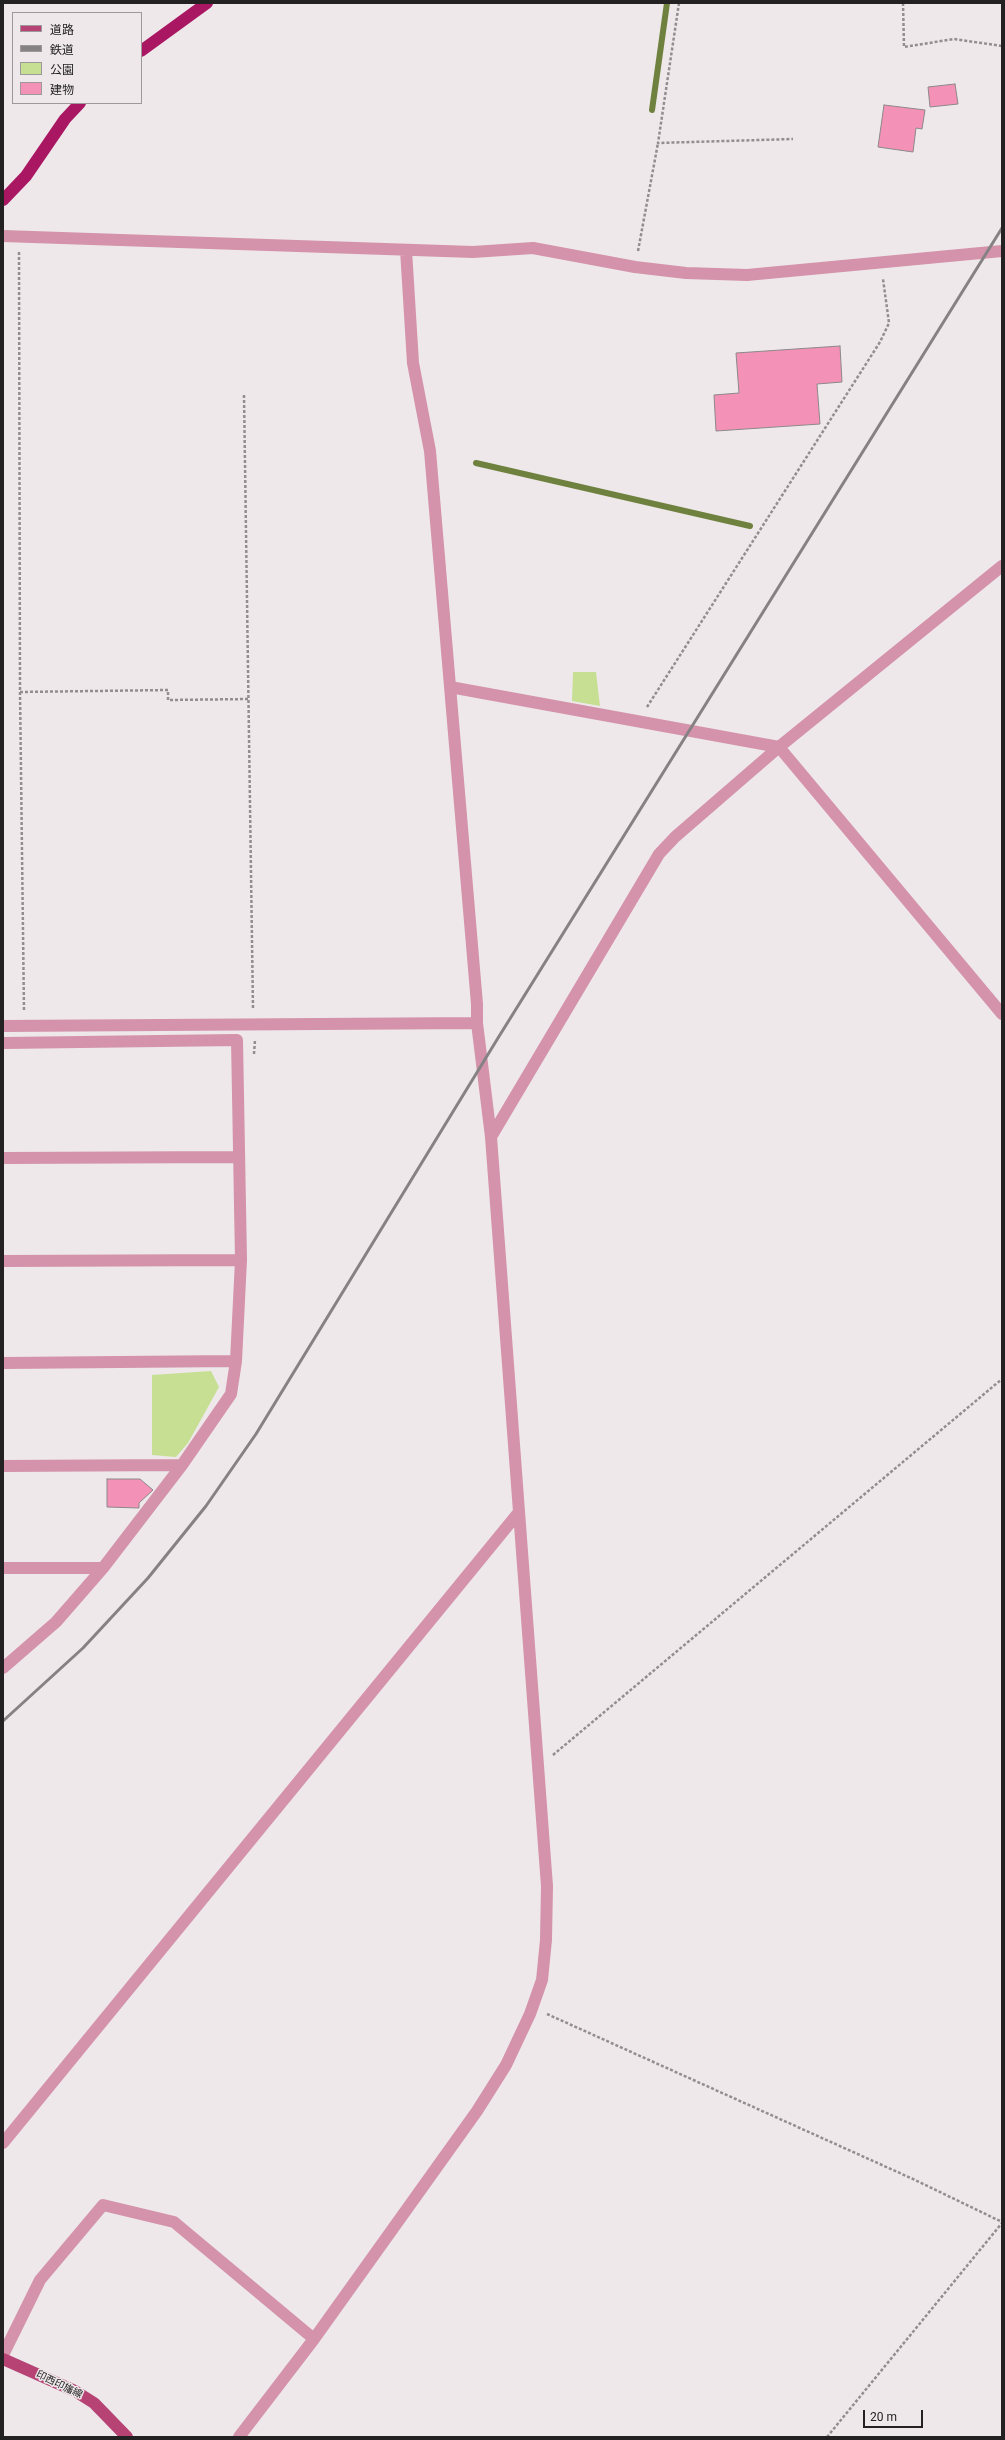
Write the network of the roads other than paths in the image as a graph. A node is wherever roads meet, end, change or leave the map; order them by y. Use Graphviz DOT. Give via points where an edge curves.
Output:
graph roads {
  1 [pos="207,3"];
  2 [pos="142,50"];
  3 [pos="79,104"];
  4 [pos="3,200"];
  5 [pos="3,236"];
  6 [pos="406,250"];
  7 [pos="1002,250"];
  8 [pos="1002,566"];
  9 [pos="450,688"];
  10 [pos="779,747"];
  11 [pos="1002,1014"];
  12 [pos="477,1023"];
  13 [pos="3,1026"];
  14 [pos="3,1043"];
  15 [pos="491,1137"];
  16 [pos="239,1157"];
  17 [pos="3,1158"];
  18 [pos="241,1260"];
  19 [pos="3,1261"];
  20 [pos="236,1361"];
  21 [pos="3,1363"];
  22 [pos="182,1465"];
  23 [pos="3,1466"];
  24 [pos="519,1512"];
  25 [pos="3,1568"];
  26 [pos="103,1568"];
  27 [pos="3,1668"];
  28 [pos="3,2143"];
  29 [pos="314,2338"];
  30 [pos="3,2355"];
  31 [pos="3,2360"];
  32 [pos="127,2437"];
  33 [pos="239,2437"];
  1 -- 2 [label="highway"];
  3 -- 4 [label="highway" via="65,119 26,176"];
  5 -- 6 [label="street"];
  6 -- 7 [label="street" via="473,252 533,248 635,267 747,275"];
  6 -- 9 [label="street" via="413,363 430,451"];
  8 -- 10 [label="street"];
  9 -- 10 [label="street"];
  9 -- 12 [label="street"];
  10 -- 11 [label="street"];
  10 -- 15 [label="street" via="675,836 659,854"];
  12 -- 13 [label="street"];
  12 -- 15 [label="street"];
  14 -- 16 [label="street" via="237,1040"];
  15 -- 24 [label="street"];
  16 -- 17 [label="street"];
  16 -- 18 [label="street"];
  18 -- 19 [label="street"];
  18 -- 20 [label="street"];
  20 -- 21 [label="street"];
  20 -- 22 [label="street" via="231,1394"];
  22 -- 23 [label="street"];
  22 -- 26 [label="street"];
  24 -- 28 [label="street"];
  24 -- 29 [label="street" via="547,1886 542,1980 506,2065 477,2111"];
  25 -- 26 [label="street"];
  26 -- 27 [label="street" via="56,1622"];
  29 -- 30 [label="street" via="174,2222 103,2204 40,2280"];
  29 -- 33 [label="street"];
  31 -- 32 [label="main road, 印西印旛線" via="88,2399 114,2421"];
}
